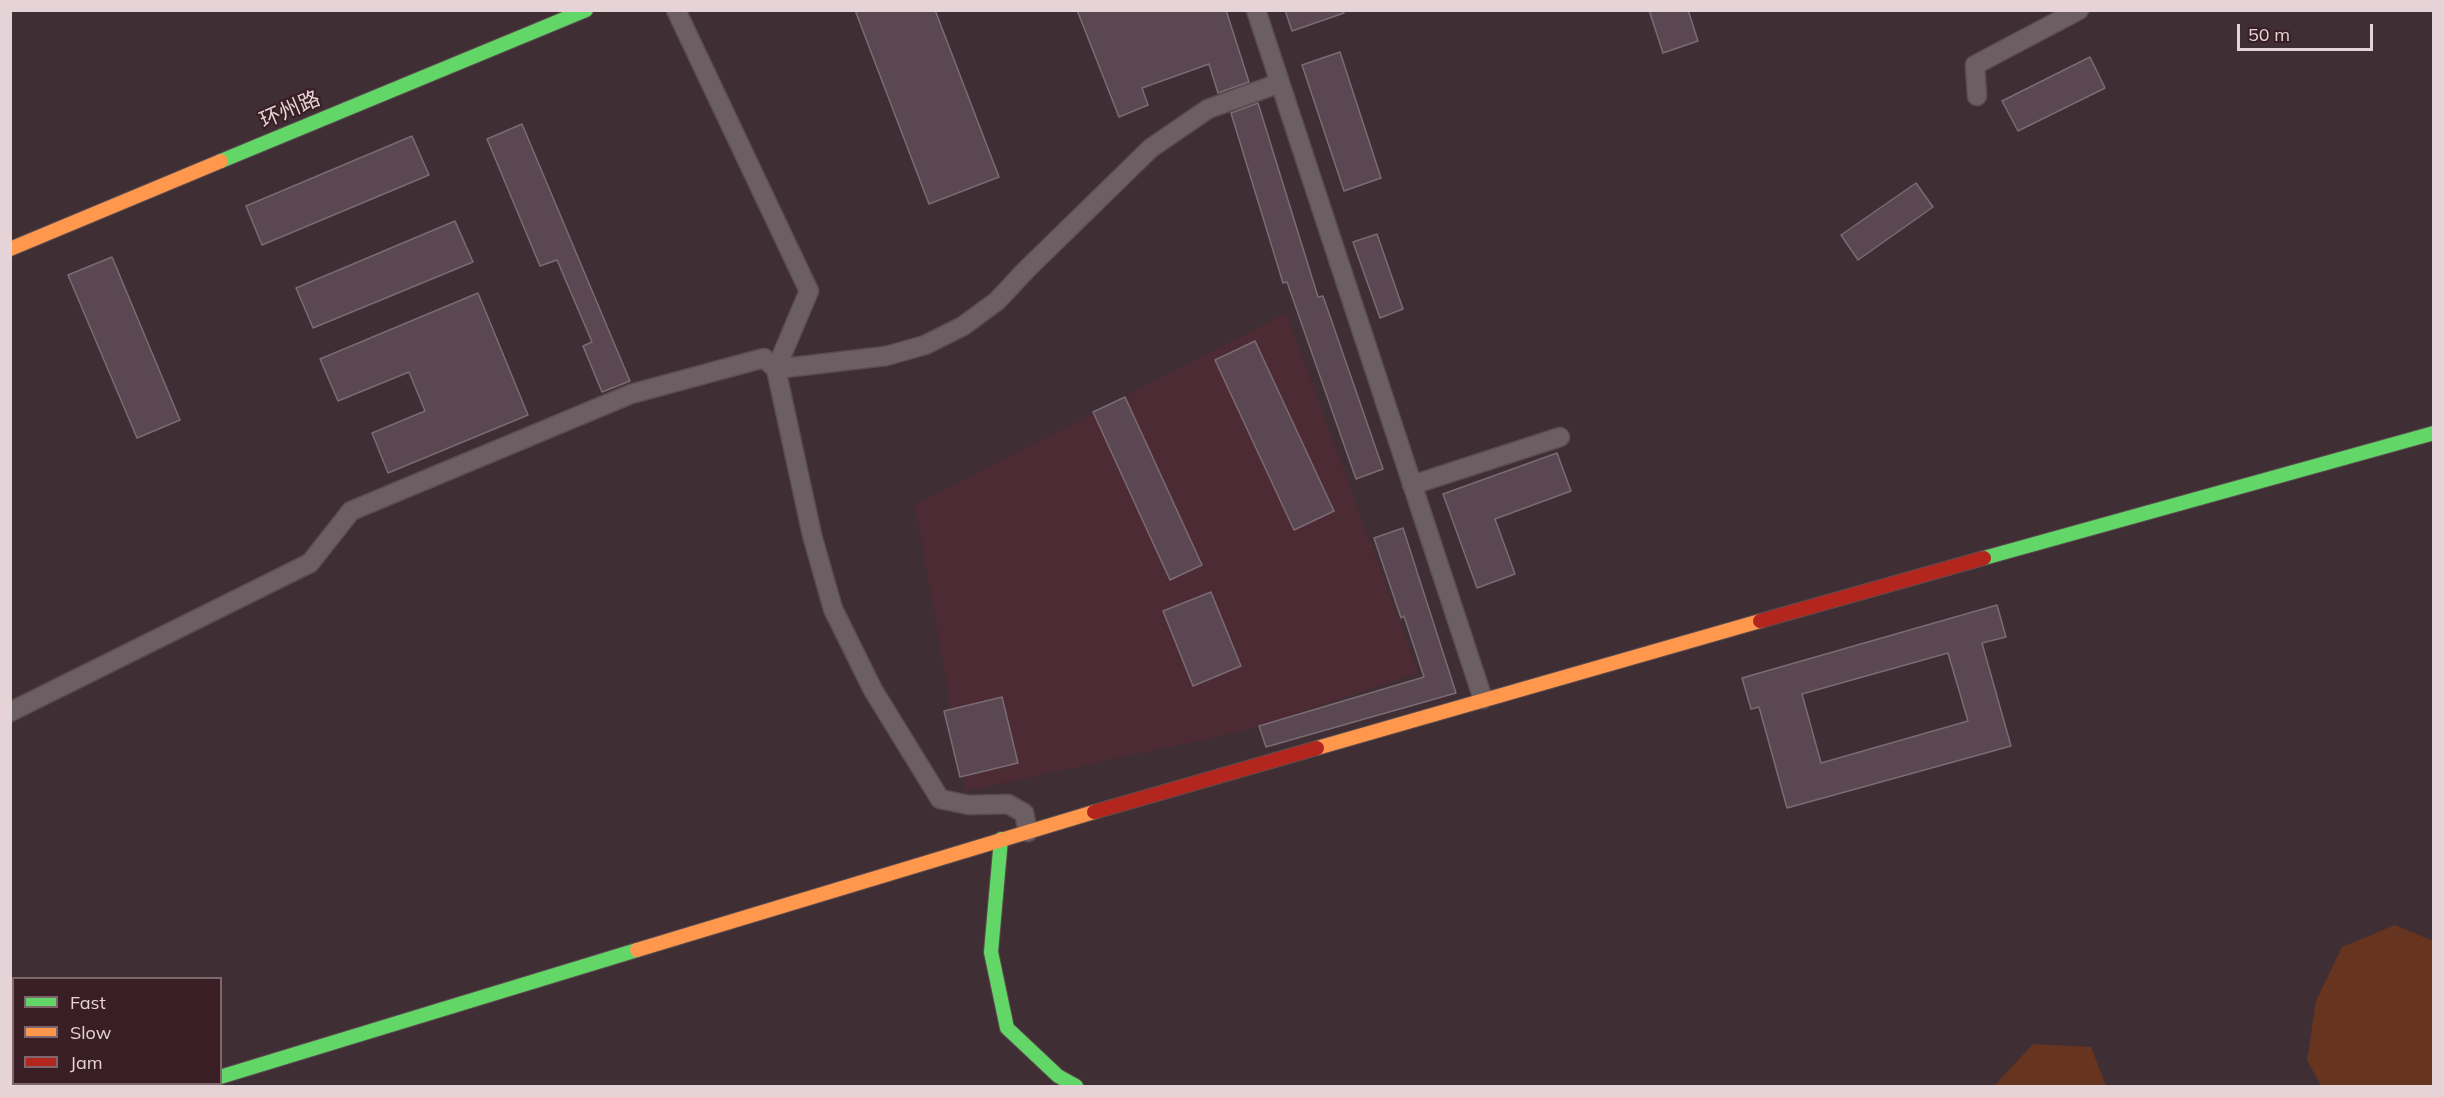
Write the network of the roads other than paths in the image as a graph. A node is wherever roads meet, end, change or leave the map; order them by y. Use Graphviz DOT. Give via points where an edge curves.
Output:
graph roads {
  1 [pos="586,10"];
  2 [pos="676,10"];
  3 [pos="1256,10"];
  4 [pos="2079,10"];
  5 [pos="1280,83"];
  6 [pos="1977,96"];
  7 [pos="10,249"];
  8 [pos="776,369"];
  9 [pos="2433,433"];
  10 [pos="1560,436"];
  11 [pos="1412,484"];
  12 [pos="1483,699"];
  13 [pos="10,712"];
  14 [pos="1028,832"];
  15 [pos="1000,839"];
  16 [pos="222,1076"];
  17 [pos="1076,1086"];
  1 -- 7 [label="street, 环州路"];
  2 -- 8 [label="street" via="809,291"];
  3 -- 5 [label="street"];
  4 -- 6 [label="street" via="1975,65"];
  5 -- 8 [label="street" via="1208,109 1151,148 997,301 963,326 925,345 886,356"];
  5 -- 11 [label="street"];
  8 -- 13 [label="street" via="764,358 631,394 351,511 310,563"];
  8 -- 14 [label="street" via="832,609 873,690 940,799 969,805 1008,804 1024,813"];
  9 -- 12 [label="street"];
  10 -- 11 [label="street"];
  11 -- 12 [label="street"];
  12 -- 14 [label="street"];
  14 -- 15 [label="street"];
  15 -- 16 [label="street"];
  15 -- 17 [label="street" via="991,952 1006,1028 1058,1076"];
}
